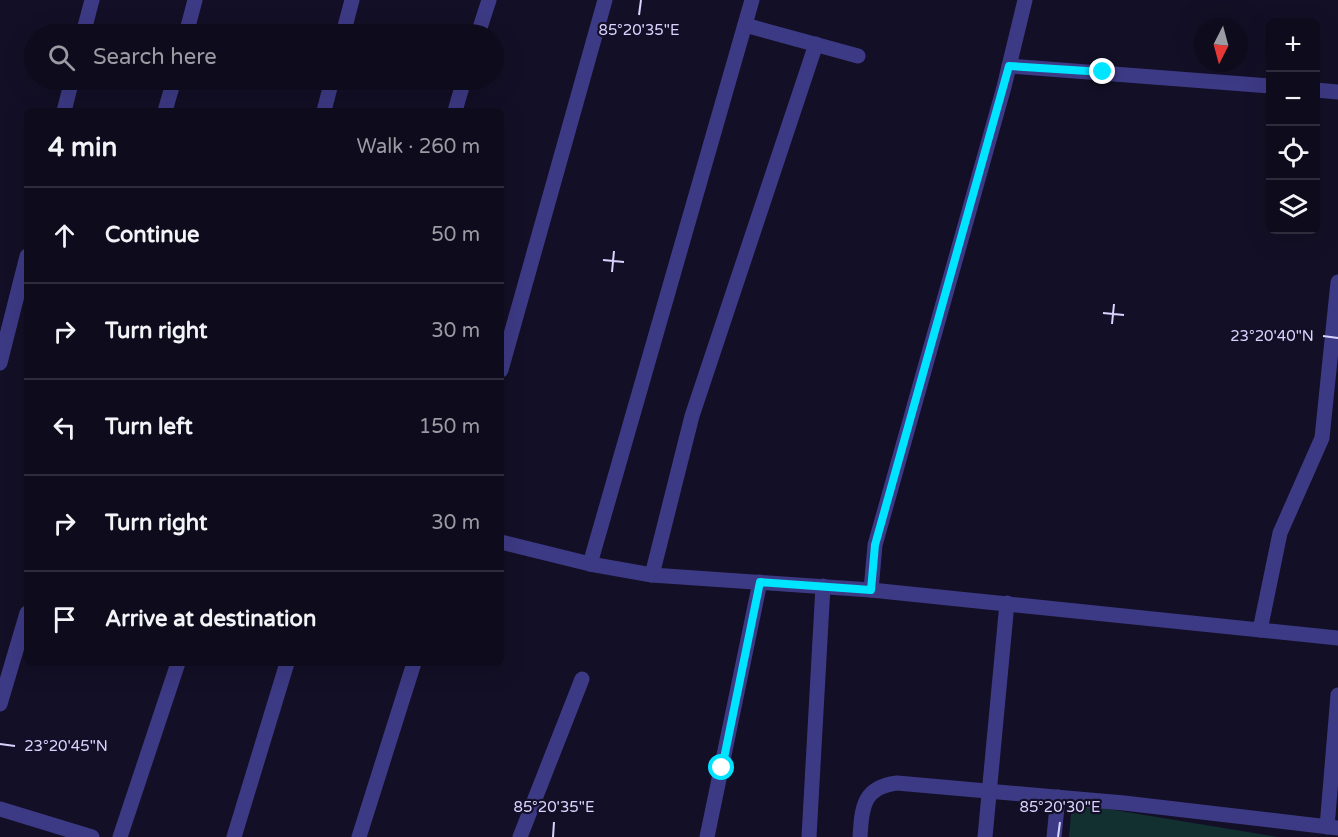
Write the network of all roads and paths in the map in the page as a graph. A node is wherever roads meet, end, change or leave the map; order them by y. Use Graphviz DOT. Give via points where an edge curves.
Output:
graph roads {
  1 [pos="92,0"];
  2 [pos="195,0"];
  3 [pos="351,0"];
  4 [pos="489,0"];
  5 [pos="605,0"];
  6 [pos="752,0"];
  7 [pos="1025,0"];
  8 [pos="86,24"];
  9 [pos="189,24"];
  10 [pos="345,24"];
  11 [pos="481,24"];
  12 [pos="745,25"];
  13 [pos="816,44"];
  14 [pos="858,56"];
  15 [pos="1009,66"];
  16 [pos="1266,86"];
  17 [pos="69,90"];
  18 [pos="171,90"];
  19 [pos="329,90"];
  20 [pos="461,90"];
  21 [pos="1320,90"];
  22 [pos="1338,92"];
  23 [pos="65,108"];
  24 [pos="166,108"];
  25 [pos="325,108"];
  26 [pos="456,108"];
  27 [pos="24,268"];
  28 [pos="1338,282"];
  29 [pos="504,359"];
  30 [pos="0,363"];
  31 [pos="504,543"];
  32 [pos="590,564"];
  33 [pos="652,575"];
  34 [pos="760,582"];
  35 [pos="823,586"];
  36 [pos="871,590"];
  37 [pos="1007,603"];
  38 [pos="24,623"];
  39 [pos="1260,630"];
  40 [pos="1338,638"];
  41 [pos="177,666"];
  42 [pos="286,666"];
  43 [pos="413,666"];
  44 [pos="582,679"];
  45 [pos="1338,695"];
  46 [pos="0,704"];
  47 [pos="990,792"];
  48 [pos="1058,797"];
  49 [pos="0,809"];
  50 [pos="1332,827"];
  51 [pos="92,837"];
  52 [pos="120,837"];
  53 [pos="234,837"];
  54 [pos="359,837"];
  55 [pos="520,837"];
  56 [pos="708,837"];
  57 [pos="809,837"];
  58 [pos="860,837"];
  59 [pos="985,837"];
  60 [pos="1054,837"];
  1 -- 8 [label="street"];
  2 -- 9 [label="street"];
  3 -- 10 [label="street"];
  4 -- 11 [label="street"];
  5 -- 29 [label="street"];
  6 -- 12 [label="street"];
  7 -- 15 [label="street"];
  12 -- 13 [label="street"];
  12 -- 32 [label="street"];
  13 -- 14 [label="street"];
  13 -- 33 [label="street" via="692,416"];
  15 -- 16 [label="street"];
  15 -- 36 [label="street" via="875,545"];
  17 -- 23 [label="street"];
  18 -- 24 [label="street"];
  19 -- 25 [label="street"];
  20 -- 26 [label="street"];
  21 -- 22 [label="street"];
  27 -- 30 [label="street"];
  28 -- 39 [label="street" via="1322,438 1280,533"];
  31 -- 32 [label="street"];
  32 -- 33 [label="street"];
  33 -- 34 [label="street"];
  34 -- 35 [label="street"];
  34 -- 56 [label="street"];
  35 -- 36 [label="street"];
  35 -- 57 [label="street"];
  36 -- 37 [label="street"];
  37 -- 39 [label="street"];
  37 -- 47 [label="street"];
  38 -- 46 [label="street"];
  39 -- 40 [label="street"];
  41 -- 52 [label="street"];
  42 -- 53 [label="street"];
  43 -- 54 [label="street"];
  44 -- 55 [label="street"];
  45 -- 50 [label="street"];
  47 -- 48 [label="street"];
  47 -- 58 [label="street" via="897,783 879,786 867,797"];
  47 -- 59 [label="street"];
  48 -- 50 [label="street"];
  48 -- 60 [label="street"];
  49 -- 51 [label="street"];
}
